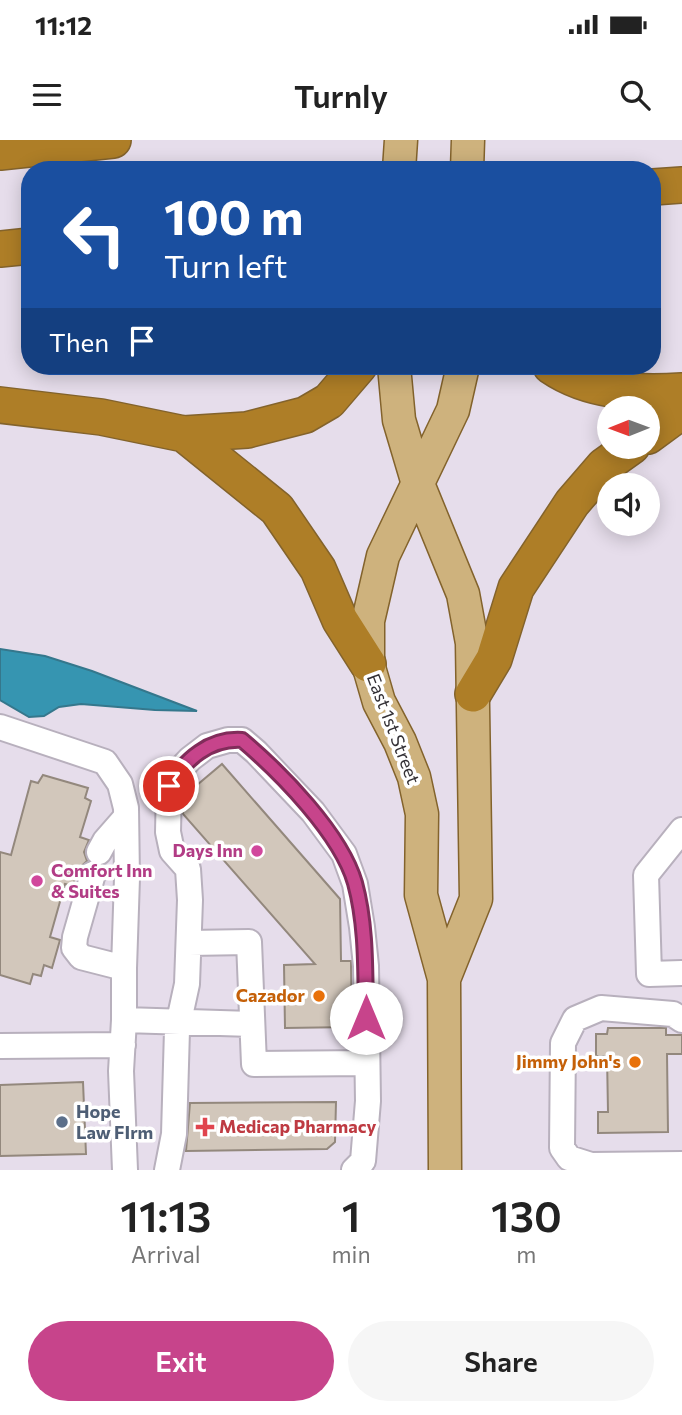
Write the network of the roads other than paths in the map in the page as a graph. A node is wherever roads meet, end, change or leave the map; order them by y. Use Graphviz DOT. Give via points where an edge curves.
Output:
graph roads {
  1 [pos="113,140"];
  2 [pos="401,140"];
  3 [pos="468,140"];
  4 [pos="0,152"];
  5 [pos="400,161"];
  6 [pos="467,161"];
  7 [pos="682,185"];
  8 [pos="661,186"];
  9 [pos="21,247"];
  10 [pos="0,249"];
  11 [pos="351,375"];
  12 [pos="395,375"];
  13 [pos="461,375"];
  14 [pos="571,375"];
  15 [pos="682,391"];
  16 [pos="0,405"];
  17 [pos="682,411"];
  18 [pos="660,427"];
  19 [pos="184,434"];
  20 [pos="614,459"];
  21 [pos="418,484"];
  22 [pos="368,664"];
  23 [pos="473,694"];
  24 [pos="0,727"];
  25 [pos="126,817"];
  26 [pos="682,830"];
  27 [pos="189,943"];
  28 [pos="124,968"];
  29 [pos="682,973"];
  30 [pos="444,979"];
  31 [pos="124,1020"];
  32 [pos="682,1020"];
  33 [pos="178,1023"];
  34 [pos="252,1024"];
  35 [pos="123,1045"];
  36 [pos="0,1046"];
  37 [pos="367,1063"];
  38 [pos="682,1164"];
  39 [pos="125,1170"];
  40 [pos="167,1170"];
  41 [pos="354,1170"];
  42 [pos="445,1170"];
  1 -- 4 [label="highway"];
  2 -- 5 [label="main road"];
  3 -- 6 [label="main road"];
  7 -- 8 [label="highway"];
  9 -- 10 [label="highway"];
  11 -- 19 [label="highway" via="329,401 305,415 247,430"];
  12 -- 21 [label="main road, East 1st Street" via="399,420"];
  13 -- 21 [label="main road, East 1st Street" via="453,410"];
  14 -- 15 [label="highway" via="604,390"];
  16 -- 19 [label="highway" via="101,417"];
  17 -- 18 [label="highway"];
  19 -- 22 [label="highway" via="277,509 318,569 340,620"];
  20 -- 23 [label="highway" via="572,503 516,588 494,659"];
  21 -- 22 [label="main road, East 1st Street" via="383,556 368,621"];
  21 -- 23 [label="main road, East 1st Street" via="463,594 472,643"];
  22 -- 30 [label="main road, East 1st Street" via="379,702 414,777 422,814 421,895"];
  23 -- 30 [label="main road, East 1st Street" via="476,899"];
  24 -- 25 [label="lane" via="105,762 120,784"];
  25 -- 28 [label="lane"];
  25 -- 28 [label="lane" via="105,841 96,863 74,948 82,957"];
  26 -- 29 [label="lane" via="646,874 649,974"];
  27 -- 33 [label="lane" via="187,984"];
  27 -- 34 [label="lane" via="249,942"];
  27 -- 37 [label="lane" via="188,869 172,851 169,786 207,746 242,740 313,813 344,854 362,927"];
  28 -- 31 [label="lane"];
  30 -- 42 [label="main road, East 1st Street"];
  31 -- 33 [label="lane"];
  31 -- 35 [label="lane"];
  32 -- 38 [label="lane" via="674,1014 601,1008 575,1019 563,1042 562,1148 569,1158 591,1165"];
  33 -- 34 [label="lane"];
  33 -- 40 [label="lane" via="174,1134"];
  34 -- 37 [label="lane" via="254,1064"];
  35 -- 36 [label="lane"];
  35 -- 39 [label="lane"];
  37 -- 41 [label="lane" via="363,1161"];
}
